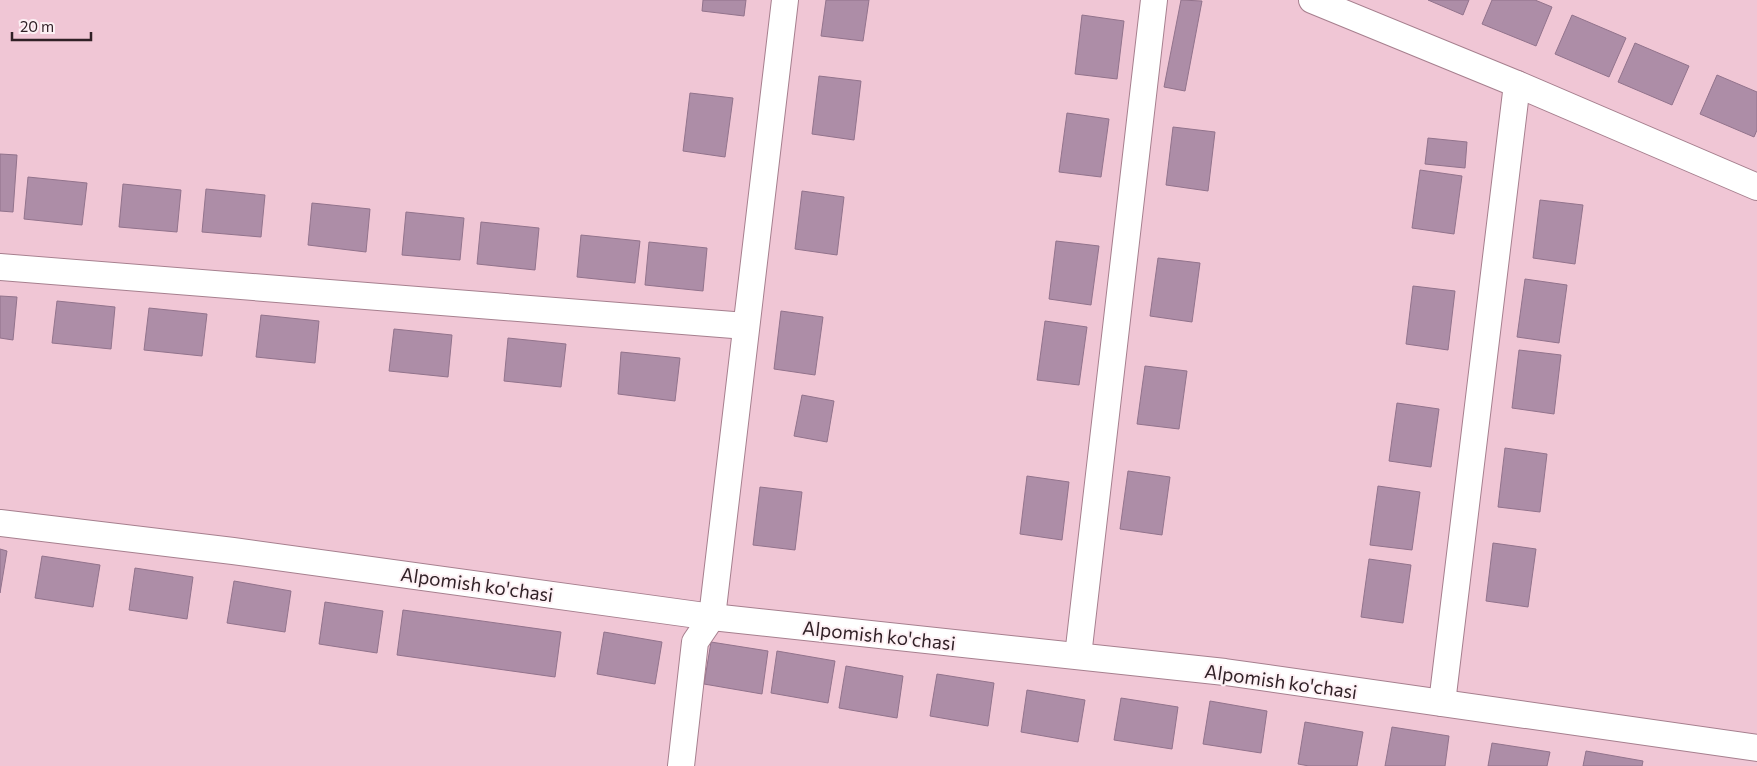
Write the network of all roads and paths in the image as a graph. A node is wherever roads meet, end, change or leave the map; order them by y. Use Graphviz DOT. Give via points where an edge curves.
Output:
graph roads {
  1 [pos="785,0"];
  2 [pos="1154,0"];
  3 [pos="1312,0"];
  4 [pos="1517,84"];
  5 [pos="1757,187"];
  6 [pos="0,267"];
  7 [pos="746,326"];
  8 [pos="0,523"];
  9 [pos="712,617"];
  10 [pos="1078,656"];
  11 [pos="1442,703"];
  12 [pos="1757,748"];
  13 [pos="681,766"];
  1 -- 7 [label="street"];
  2 -- 10 [label="street"];
  3 -- 4 [label="street"];
  4 -- 5 [label="street"];
  4 -- 11 [label="street"];
  6 -- 7 [label="street"];
  7 -- 9 [label="street"];
  8 -- 9 [label="street, Alpomish ko'chasi" via="232,551"];
  9 -- 10 [label="street, Alpomish ko'chasi"];
  9 -- 13 [label="street" via="695,642"];
  10 -- 11 [label="street, Alpomish ko'chasi" via="1225,672"];
  11 -- 12 [label="street, Alpomish ko'chasi"];
}
